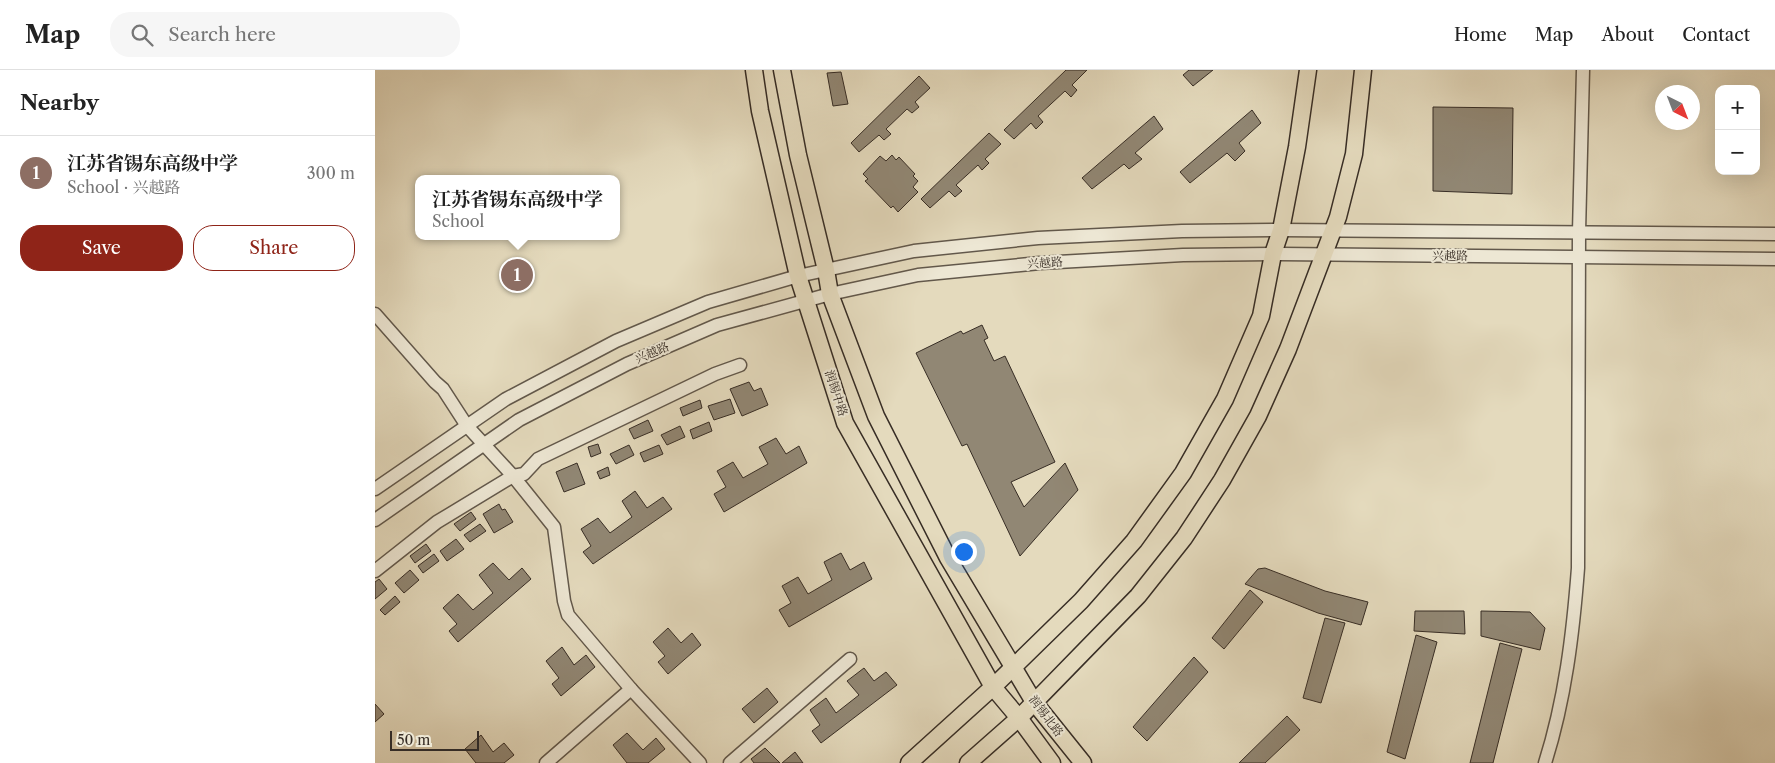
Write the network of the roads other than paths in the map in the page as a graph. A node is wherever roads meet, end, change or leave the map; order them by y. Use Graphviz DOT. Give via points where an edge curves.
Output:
graph roads {
  1 [pos="754,70"];
  2 [pos="782,70"];
  3 [pos="1308,70"];
  4 [pos="1363,70"];
  5 [pos="1583,70"];
  6 [pos="1281,230"];
  7 [pos="1332,230"];
  8 [pos="1579,232"];
  9 [pos="1775,234"];
  10 [pos="1273,254"];
  11 [pos="1325,255"];
  12 [pos="1579,257"];
  13 [pos="1775,259"];
  14 [pos="826,270"];
  15 [pos="798,276"];
  16 [pos="830,294"];
  17 [pos="806,301"];
  18 [pos="375,314"];
  19 [pos="740,365"];
  20 [pos="467,426"];
  21 [pos="483,445"];
  22 [pos="513,476"];
  23 [pos="375,489"];
  24 [pos="375,520"];
  25 [pos="375,571"];
  26 [pos="850,659"];
  27 [pos="1014,666"];
  28 [pos="993,687"];
  29 [pos="631,689"];
  30 [pos="1034,702"];
  31 [pos="1019,718"];
  32 [pos="545,763"];
  33 [pos="700,763"];
  34 [pos="730,763"];
  35 [pos="909,763"];
  36 [pos="968,763"];
  37 [pos="1051,763"];
  38 [pos="1083,763"];
  39 [pos="1545,763"];
  1 -- 15 [label="main road, 润锡中路"];
  2 -- 14 [label="main road"];
  3 -- 6 [label="main road"];
  4 -- 7 [label="main road" via="1354,154"];
  5 -- 8 [label="street"];
  6 -- 7 [label="street, 兴越路"];
  6 -- 10 [label="main road"];
  6 -- 14 [label="street, 兴越路" via="1038,238 914,251"];
  7 -- 8 [label="street, 兴越路"];
  7 -- 11 [label="main road"];
  8 -- 9 [label="street, 兴越路"];
  8 -- 12 [label="street"];
  10 -- 11 [label="street, 兴越路"];
  10 -- 16 [label="street, 兴越路" via="1040,263 918,275"];
  10 -- 27 [label="main road" via="1261,316 1225,399 1183,473 1129,548 1081,601"];
  11 -- 12 [label="street, 兴越路"];
  11 -- 30 [label="main road" via="1258,416 1217,487 1138,596"];
  12 -- 13 [label="street, 兴越路"];
  12 -- 39 [label="street" via="1578,568 1566,676"];
  14 -- 15 [label="street, 兴越路"];
  14 -- 16 [label="main road"];
  15 -- 17 [label="main road, 润锡中路"];
  15 -- 20 [label="street, 兴越路" via="709,302 616,341 506,399"];
  16 -- 17 [label="street, 兴越路"];
  16 -- 27 [label="main road" via="881,425 948,558"];
  17 -- 21 [label="street, 兴越路" via="717,325 627,364 519,420"];
  17 -- 28 [label="main road, 润锡中路" via="845,423"];
  18 -- 20 [label="street" via="443,388"];
  19 -- 22 [label="street" via="538,459 524,474"];
  20 -- 21 [label="street"];
  20 -- 23 [label="street, 兴越路"];
  21 -- 22 [label="street"];
  21 -- 24 [label="street, 兴越路"];
  22 -- 25 [label="street" via="437,522"];
  22 -- 29 [label="street" via="554,526 568,616"];
  26 -- 34 [label="street"];
  27 -- 28 [label="main road"];
  27 -- 30 [label="main road, 润锡北路"];
  28 -- 31 [label="main road, 润锡北路"];
  28 -- 35 [label="main road"];
  29 -- 32 [label="street"];
  29 -- 33 [label="street"];
  30 -- 31 [label="main road"];
  30 -- 38 [label="main road, 润锡北路"];
  31 -- 36 [label="main road"];
  31 -- 37 [label="main road, 润锡北路"];
}
